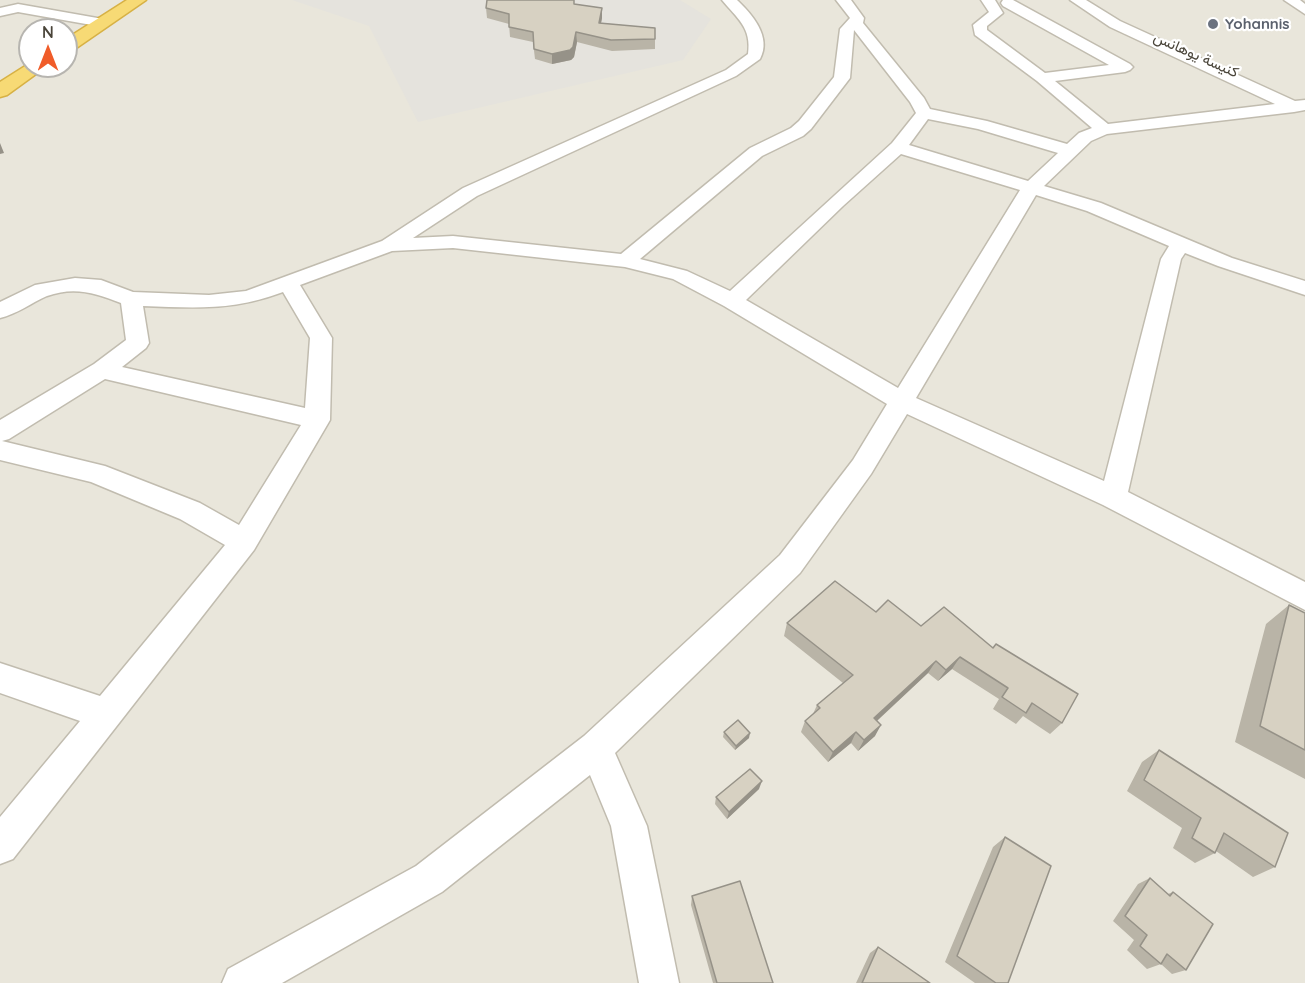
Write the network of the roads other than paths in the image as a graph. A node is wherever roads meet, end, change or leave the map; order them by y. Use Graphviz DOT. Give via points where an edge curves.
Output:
graph roads {
  1 [pos="138,0"];
  2 [pos="729,0"];
  3 [pos="843,0"];
  4 [pos="1024,0"];
  5 [pos="1077,0"];
  6 [pos="1091,0"];
  7 [pos="1291,0"];
  8 [pos="989,2"];
  9 [pos="1008,3"];
  10 [pos="1305,10"];
  11 [pos="0,12"];
  12 [pos="103,23"];
  13 [pos="856,23"];
  14 [pos="78,39"];
  15 [pos="1183,56"];
  16 [pos="1160,61"];
  17 [pos="20,78"];
  18 [pos="1042,78"];
  19 [pos="0,91"];
  20 [pos="1302,107"];
  21 [pos="924,113"];
  22 [pos="1104,129"];
  23 [pos="898,147"];
  24 [pos="1071,151"];
  25 [pos="1031,188"];
  26 [pos="1180,244"];
  27 [pos="389,245"];
  28 [pos="625,261"];
  29 [pos="288,284"];
  30 [pos="1305,288"];
  31 [pos="131,299"];
  32 [pos="732,301"];
  33 [pos="0,311"];
  34 [pos="102,370"];
  35 [pos="901,401"];
  36 [pos="317,420"];
  37 [pos="0,432"];
  38 [pos="0,450"];
  39 [pos="1113,497"];
  40 [pos="244,542"];
  41 [pos="1305,597"];
  42 [pos="0,678"];
  43 [pos="106,714"];
  44 [pos="596,748"];
  45 [pos="0,846"];
  46 [pos="242,983"];
  47 [pos="659,983"];
  1 -- 12 [label="highway"];
  2 -- 27 [label="street" via="753,27 758,44 755,56 731,73 470,192"];
  3 -- 13 [label="street" via="851,7"];
  4 -- 9 [label="street"];
  5 -- 15 [label="street" via="1115,24"];
  6 -- 20 [label="street, كنيسة يوهانس" via="1163,41"];
  7 -- 10 [label="street"];
  8 -- 9 [label="street"];
  8 -- 18 [label="street" via="996,13 980,24 980,32"];
  9 -- 18 [label="street" via="1131,66"];
  11 -- 12 [label="street" via="18,8"];
  12 -- 14 [label="highway"];
  13 -- 21 [label="street"];
  13 -- 28 [label="street" via="847,29 842,78 805,125 756,152"];
  15 -- 16 [label="street"];
  15 -- 20 [label="street"];
  17 -- 19 [label="highway"];
  18 -- 22 [label="street"];
  20 -- 22 [label="street"];
  21 -- 23 [label="street"];
  21 -- 24 [label="street"];
  22 -- 24 [label="street" via="1085,138"];
  23 -- 25 [label="street"];
  23 -- 32 [label="street"];
  24 -- 25 [label="street"];
  25 -- 26 [label="street" via="1094,207"];
  25 -- 35 [label="street"];
  26 -- 30 [label="street"];
  26 -- 39 [label="street" via="1171,259"];
  27 -- 28 [label="street" via="453,242"];
  27 -- 29 [label="street"];
  28 -- 32 [label="street" via="680,275"];
  29 -- 31 [label="street" via="249,297 209,302"];
  29 -- 36 [label="street" via="321,338"];
  31 -- 33 [label="street" via="93,285 75,284 43,290"];
  31 -- 34 [label="street" via="138,343"];
  32 -- 35 [label="street"];
  34 -- 36 [label="street"];
  34 -- 37 [label="street"];
  35 -- 39 [label="street"];
  35 -- 44 [label="street" via="862,466 790,564"];
  36 -- 40 [label="street"];
  38 -- 40 [label="street" via="96,473 190,511"];
  39 -- 41 [label="street"];
  40 -- 43 [label="street"];
  42 -- 43 [label="street"];
  43 -- 45 [label="street"];
  44 -- 46 [label="street" via="429,879"];
  44 -- 47 [label="street" via="629,826"];
}
